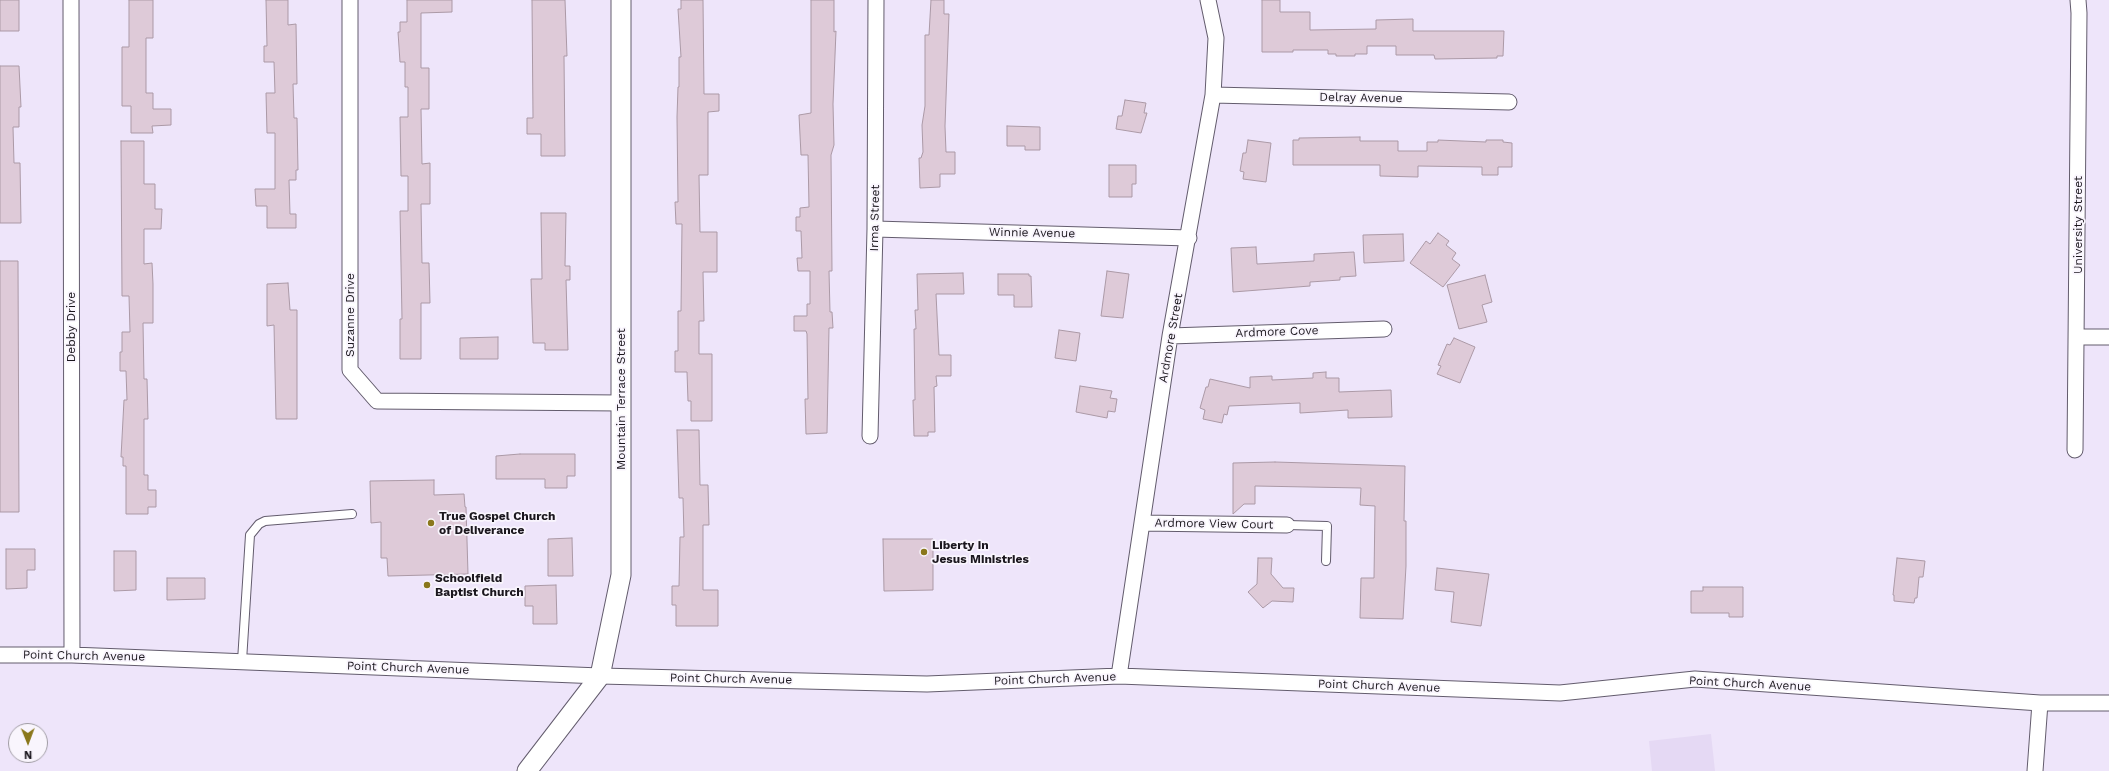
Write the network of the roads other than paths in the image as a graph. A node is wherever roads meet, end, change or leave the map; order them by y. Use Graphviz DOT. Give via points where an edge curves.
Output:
graph roads {
  1 [pos="71,0"];
  2 [pos="350,0"];
  3 [pos="621,0"];
  4 [pos="876,0"];
  5 [pos="1208,0"];
  6 [pos="2078,0"];
  7 [pos="1213,95"];
  8 [pos="1509,102"];
  9 [pos="875,229"];
  10 [pos="1189,238"];
  11 [pos="1384,329"];
  12 [pos="1170,336"];
  13 [pos="2077,337"];
  14 [pos="2109,337"];
  15 [pos="620,403"];
  16 [pos="870,436"];
  17 [pos="2075,450"];
  18 [pos="352,514"];
  19 [pos="1142,523"];
  20 [pos="1287,525"];
  21 [pos="1326,561"];
  22 [pos="0,655"];
  23 [pos="72,655"];
  24 [pos="242,661"];
  25 [pos="600,676"];
  26 [pos="1119,676"];
  27 [pos="2040,703"];
  28 [pos="2109,703"];
  29 [pos="527,771"];
  30 [pos="2035,771"];
  1 -- 23 [label="street, Debby Drive"];
  2 -- 15 [label="street, Suzanne Drive" via="350,370 377,401"];
  3 -- 15 [label="street, Mountain Terrace Street"];
  4 -- 9 [label="street, Irma Street"];
  5 -- 7 [label="street, Ardmore Street" via="1216,38"];
  6 -- 13 [label="street, University Street"];
  7 -- 8 [label="street, Delray Avenue"];
  7 -- 10 [label="street, Ardmore Street"];
  9 -- 10 [label="street, Winnie Avenue"];
  9 -- 16 [label="street, Irma Street"];
  10 -- 12 [label="street, Ardmore Street"];
  11 -- 12 [label="street, Ardmore Cove"];
  12 -- 19 [label="street, Ardmore Street"];
  13 -- 14 [label="street"];
  13 -- 17 [label="street, University Street"];
  15 -- 25 [label="street, Mountain Terrace Street" via="621,575"];
  18 -- 24 [label="lane" via="265,521 250,535"];
  19 -- 20 [label="street, Ardmore View Court"];
  19 -- 26 [label="street, Ardmore Street"];
  20 -- 21 [label="lane" via="1327,526"];
  22 -- 23 [label="street, Point Church Avenue"];
  23 -- 24 [label="street, Point Church Avenue"];
  24 -- 25 [label="street, Point Church Avenue"];
  25 -- 26 [label="street, Point Church Avenue" via="927,684"];
  25 -- 29 [label="street, Mountain Terrace Street"];
  26 -- 27 [label="street, Point Church Avenue" via="1560,693 1695,679"];
  27 -- 28 [label="street, Point Church Avenue"];
  27 -- 30 [label="street"];
}
